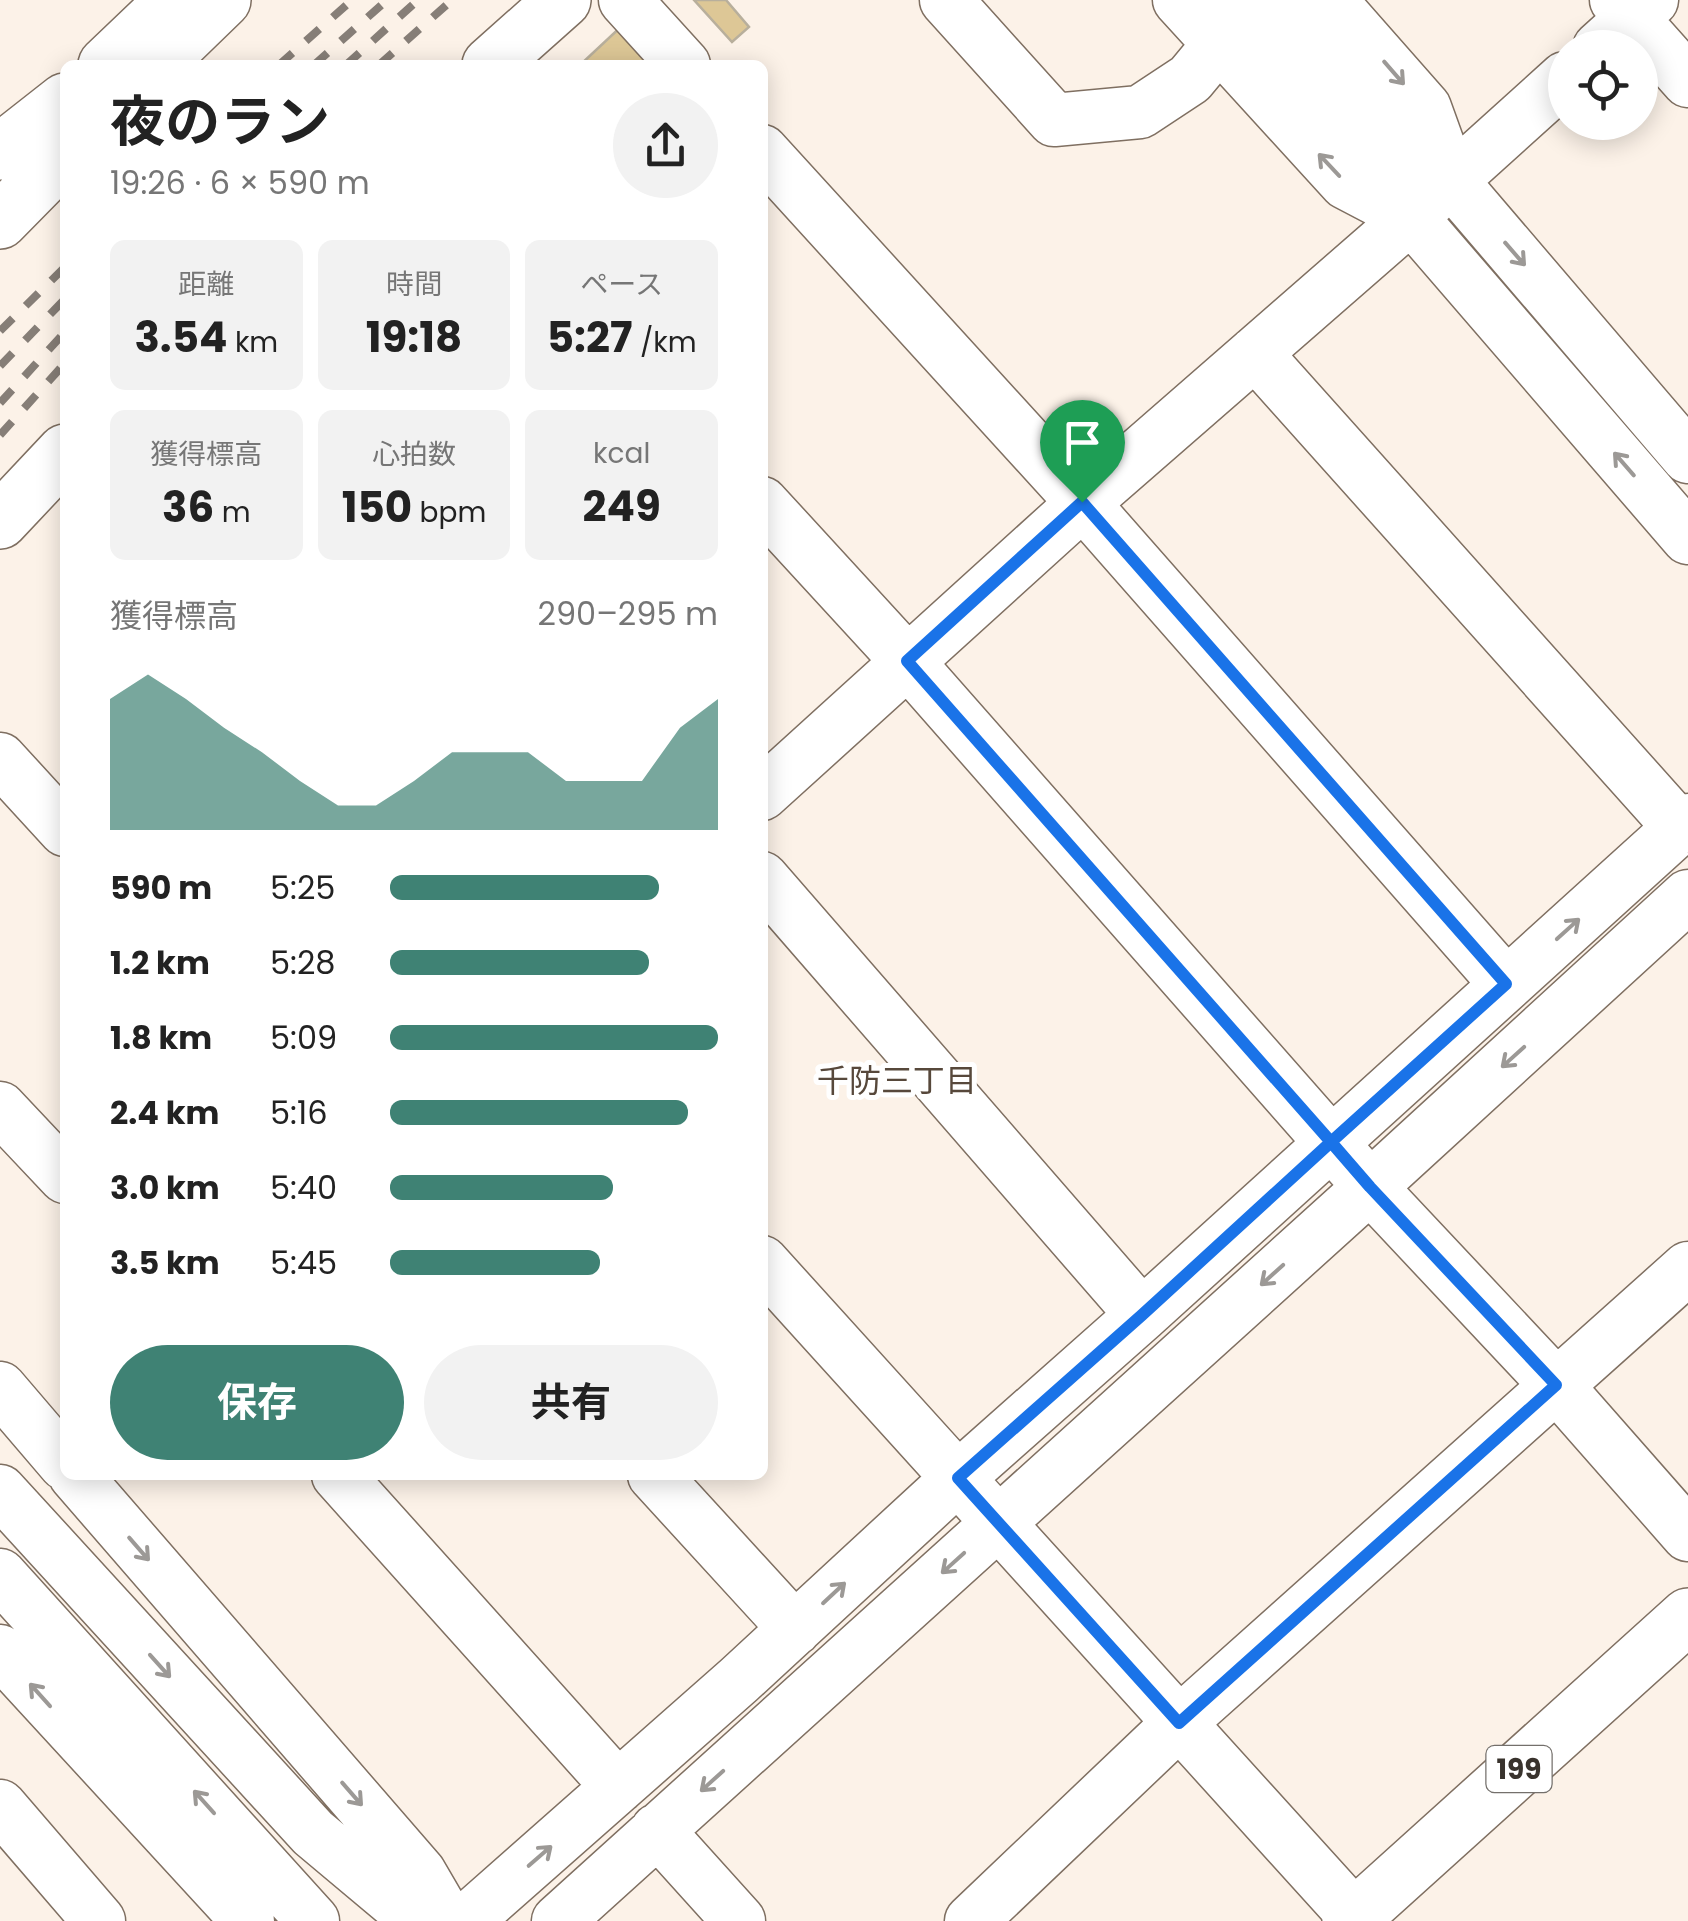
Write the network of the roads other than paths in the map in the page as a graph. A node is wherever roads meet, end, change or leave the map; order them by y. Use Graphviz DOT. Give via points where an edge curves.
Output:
graph roads {
  1 [pos="174,0"];
  2 [pos="222,0"];
  3 [pos="563,0"];
  4 [pos="625,0"];
  5 [pos="946,0"];
  6 [pos="1179,0"];
  7 [pos="1278,0"];
  8 [pos="1330,0"];
  9 [pos="1625,16"];
  10 [pos="1227,22"];
  11 [pos="111,60"];
  12 [pos="161,60"];
  13 [pos="496,60"];
  14 [pos="679,60"];
  15 [pos="1688,80"];
  16 [pos="1548,93"];
  17 [pos="60,106"];
  18 [pos="60,148"];
  19 [pos="768,158"];
  20 [pos="60,160"];
  21 [pos="1,163"];
  22 [pos="1452,180"];
  23 [pos="1410,217"];
  24 [pos="0,220"];
  25 [pos="1254,353"];
  26 [pos="1688,457"];
  27 [pos="59,469"];
  28 [pos="1082,502"];
  29 [pos="768,510"];
  30 [pos="0,521"];
  31 [pos="1688,538"];
  32 [pos="907,661"];
  33 [pos="0,759"];
  34 [pos="768,788"];
  35 [pos="1684,824"];
  36 [pos="60,825"];
  37 [pos="768,885"];
  38 [pos="1688,896"];
  39 [pos="1506,984"];
  40 [pos="0,1108"];
  41 [pos="1331,1142"];
  42 [pos="60,1172"];
  43 [pos="1370,1187"];
  44 [pos="1688,1268"];
  45 [pos="768,1269"];
  46 [pos="1142,1315"];
  47 [pos="1556,1385"];
  48 [pos="0,1388"];
  49 [pos="60,1450"];
  50 [pos="958,1478"];
  51 [pos="86,1480"];
  52 [pos="342,1480"];
  53 [pos="659,1480"];
  54 [pos="0,1491"];
  55 [pos="998,1522"];
  56 [pos="1688,1535"];
  57 [pos="0,1574"];
  58 [pos="1688,1616"];
  59 [pos="794,1629"];
  60 [pos="0,1651"];
  61 [pos="1179,1723"];
  62 [pos="618,1787"];
  63 [pos="0,1806"];
  64 [pos="656,1830"];
  65 [pos="1355,1920"];
  66 [pos="99,1921"];
  67 [pos="248,1921"];
  68 [pos="313,1921"];
  69 [pos="418,1921"];
  70 [pos="448,1921"];
  71 [pos="466,1921"];
  72 [pos="558,1921"];
  73 [pos="739,1921"];
  74 [pos="971,1921"];
  1 -- 11 [label="highway"];
  2 -- 12 [label="highway"];
  3 -- 13 [label="highway"];
  4 -- 14 [label="street"];
  5 -- 10 [label="street" via="1054,120 1140,112 1190,78"];
  6 -- 10 [label="street"];
  7 -- 22 [label="highway" via="1396,131"];
  8 -- 22 [label="street, one-way" via="1425,108"];
  9 -- 15 [label="street"];
  23 -- 10 [label="street, one-way" via="1346,183"];
  16 -- 22 [label="street"];
  17 -- 21 [label="highway"];
  18 -- 21 [label="highway"];
  19 -- 28 [label="street"];
  20 -- 24 [label="highway"];
  22 -- 23 [label="street"];
  22 -- 26 [label="street, one-way"];
  23 -- 25 [label="street"];
  31 -- 23 [label="street, one-way"];
  25 -- 28 [label="street"];
  25 -- 35 [label="street"];
  27 -- 30 [label="highway"];
  28 -- 32 [label="street"];
  28 -- 39 [label="street"];
  29 -- 32 [label="street"];
  32 -- 34 [label="street"];
  32 -- 41 [label="street"];
  33 -- 36 [label="street"];
  39 -- 35 [label="street, one-way"];
  37 -- 46 [label="street"];
  38 -- 43 [label="street, one-way"];
  39 -- 41 [label="street"];
  40 -- 42 [label="street"];
  41 -- 43 [label="street"];
  41 -- 46 [label="street"];
  43 -- 47 [label="street"];
  43 -- 55 [label="street, one-way"];
  44 -- 47 [label="street"];
  45 -- 50 [label="street"];
  46 -- 50 [label="street"];
  47 -- 56 [label="street"];
  47 -- 61 [label="street"];
  48 -- 49 [label="street"];
  50 -- 55 [label="street"];
  59 -- 50 [label="street, one-way"];
  51 -- 70 [label="street, one-way" via="420,1873"];
  52 -- 62 [label="street"];
  53 -- 59 [label="street"];
  54 -- 69 [label="street, one-way" via="313,1833"];
  55 -- 61 [label="street"];
  55 -- 64 [label="street, one-way"];
  68 -- 57 [label="street, one-way"];
  58 -- 65 [label="highway, 199"];
  59 -- 62 [label="street"];
  67 -- 60 [label="street, one-way"];
  61 -- 65 [label="street"];
  61 -- 74 [label="street"];
  71 -- 62 [label="street, one-way"];
  63 -- 66 [label="street"];
  64 -- 72 [label="street"];
  64 -- 73 [label="street"];
}
